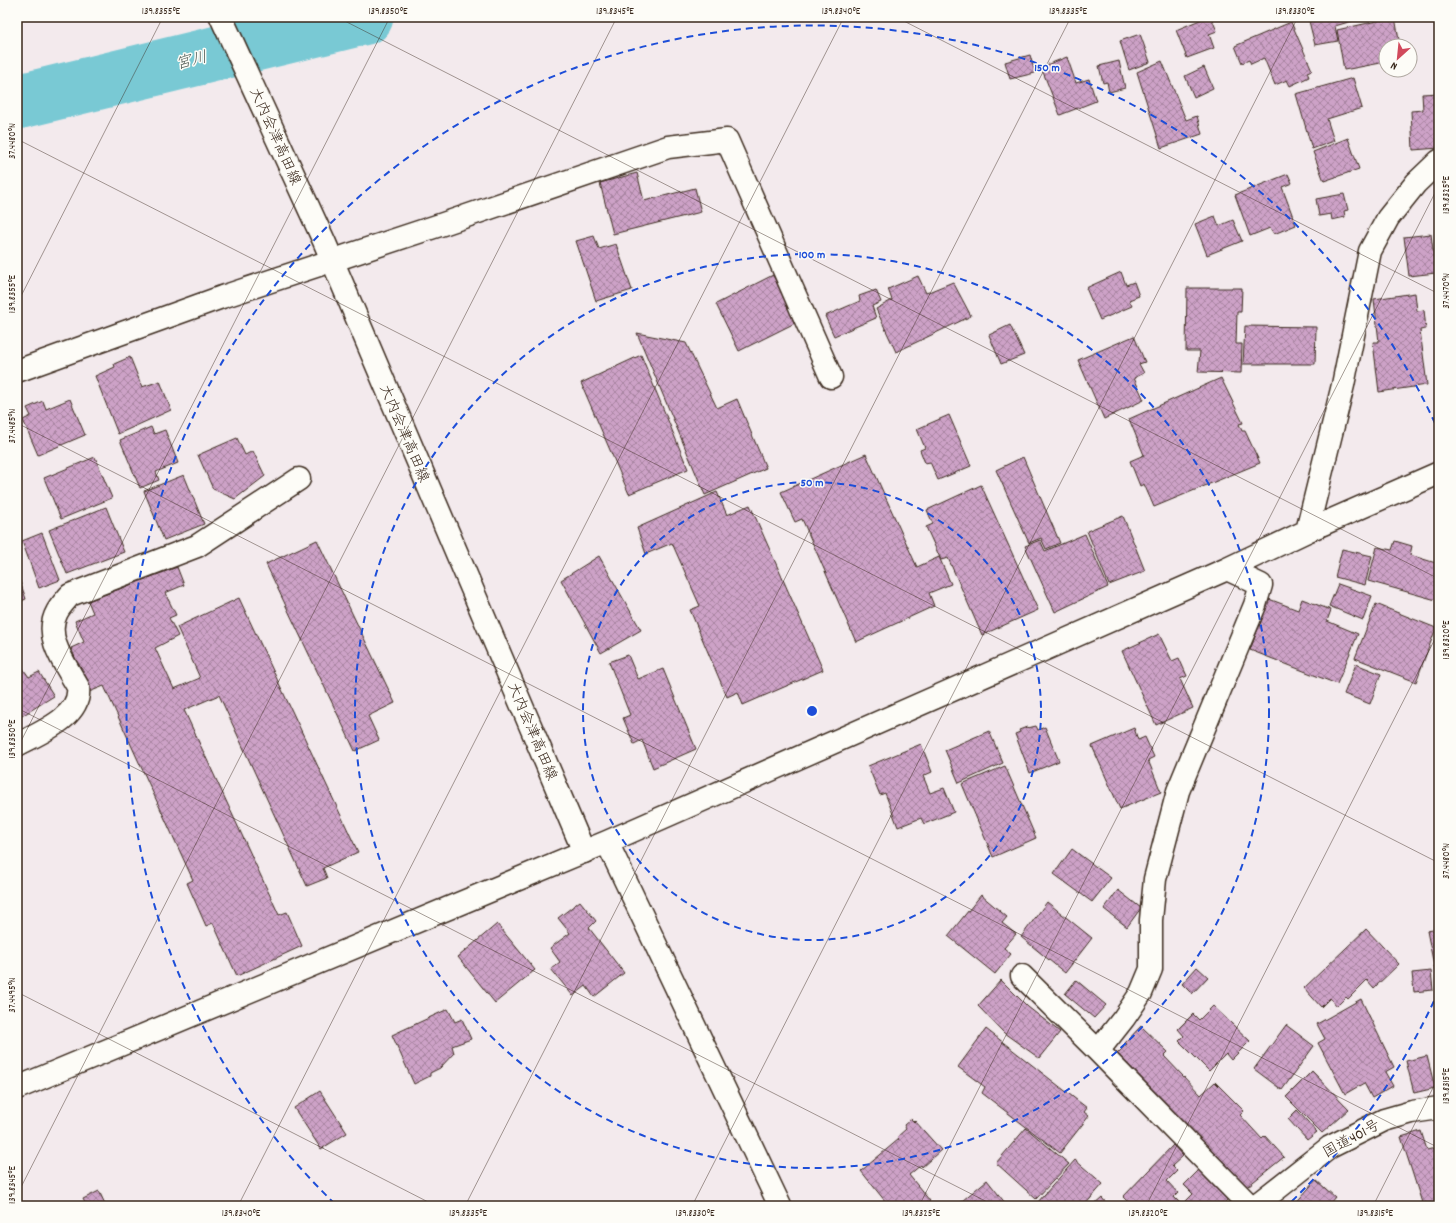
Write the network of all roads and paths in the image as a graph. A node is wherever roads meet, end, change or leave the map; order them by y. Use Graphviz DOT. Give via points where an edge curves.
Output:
graph roads {
  1 [pos="221,17"];
  2 [pos="1439,161"];
  3 [pos="332,261"];
  4 [pos="17,371"];
  5 [pos="831,377"];
  6 [pos="1439,473"];
  7 [pos="299,479"];
  8 [pos="1307,531"];
  9 [pos="1227,569"];
  10 [pos="17,745"];
  11 [pos="606,842"];
  12 [pos="584,852"];
  13 [pos="1022,976"];
  14 [pos="1098,1051"];
  15 [pos="17,1088"];
  16 [pos="1439,1108"];
  17 [pos="780,1206"];
  18 [pos="1250,1206"];
  19 [pos="1255,1206"];
  1 -- 3 [label="main road, 大内会津高田線"];
  2 -- 8 [label="main road" via="1416,183 1388,218 1370,251 1343,385"];
  3 -- 4 [label="main road" via="222,297"];
  3 -- 5 [label="main road" via="668,147 727,140"];
  3 -- 12 [label="main road, 大内会津高田線"];
  6 -- 8 [label="main road"];
  7 -- 10 [label="main road" via="197,546 70,594 57,612 52,626 53,641 78,687 79,694 73,710 65,718"];
  8 -- 9 [label="main road"];
  9 -- 11 [label="main road"];
  9 -- 14 [label="main road" via="1261,585 1178,791 1155,879 1151,920 1151,969 1141,994"];
  11 -- 12 [label="main road"];
  11 -- 17 [label="main road"];
  12 -- 15 [label="main road"];
  13 -- 14 [label="main road"];
  14 -- 18 [label="main road"];
  16 -- 19 [label="main road, 国道401号" via="1384,1120 1330,1147"];
}
